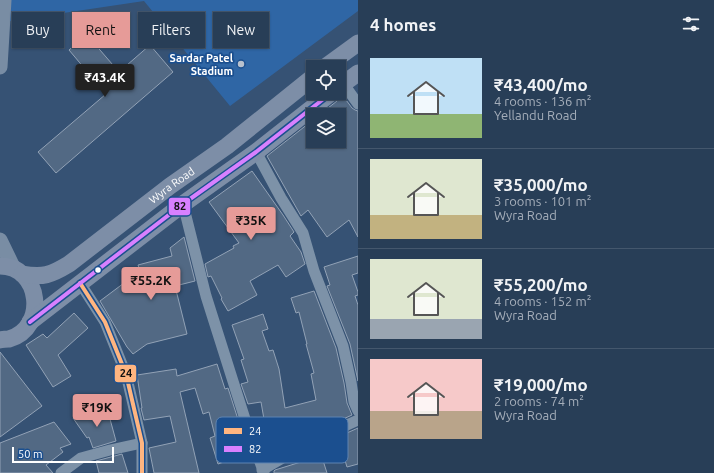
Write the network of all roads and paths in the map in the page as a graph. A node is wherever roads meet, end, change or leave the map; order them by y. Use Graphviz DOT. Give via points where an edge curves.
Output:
graph roads {
  1 [pos="4,0"];
  2 [pos="358,43"];
  3 [pos="335,60"];
  4 [pos="0,67"];
  5 [pos="358,73"];
  6 [pos="346,82"];
  7 [pos="306,83"];
  8 [pos="346,94"];
  9 [pos="323,100"];
  10 [pos="358,104"];
  11 [pos="256,152"];
  12 [pos="183,204"];
  13 [pos="0,240"];
  14 [pos="12,270"];
  15 [pos="80,283"];
  16 [pos="30,322"];
  17 [pos="3,342"];
  18 [pos="358,411"];
  19 [pos="245,417"];
  20 [pos="358,420"];
  21 [pos="348,425"];
  22 [pos="142,443"];
  23 [pos="276,463"];
  24 [pos="263,471"];
  25 [pos="61,473"];
  26 [pos="142,473"];
  1 -- 4 [label="main road"];
  2 -- 3 [label="main road"];
  5 -- 6 [label="main road, Wyra Road"];
  7 -- 14 [label="main road, Wyra Road" via="227,146 170,186 69,264 46,276 33,276"];
  8 -- 10 [label="street"];
  9 -- 11 [label="main road, Wyra Road"];
  11 -- 12 [label="main road, Wyra Road"];
  11 -- 18 [label="street" via="303,233 314,271 343,346"];
  12 -- 15 [label="main road, Wyra Road"];
  12 -- 19 [label="street" via="206,296"];
  13 -- 14 [label="main road"];
  14 -- 16 [label="main road, Wyra Road" via="29,282 34,292 36,302"];
  15 -- 16 [label="main road, Wyra Road"];
  15 -- 22 [label="street" via="104,322 126,374"];
  16 -- 17 [label="main road, Wyra Road" via="18,335"];
  20 -- 21 [label="street"];
  22 -- 25 [label="street" via="81,458"];
  22 -- 26 [label="street"];
  23 -- 24 [label="street"];
}
